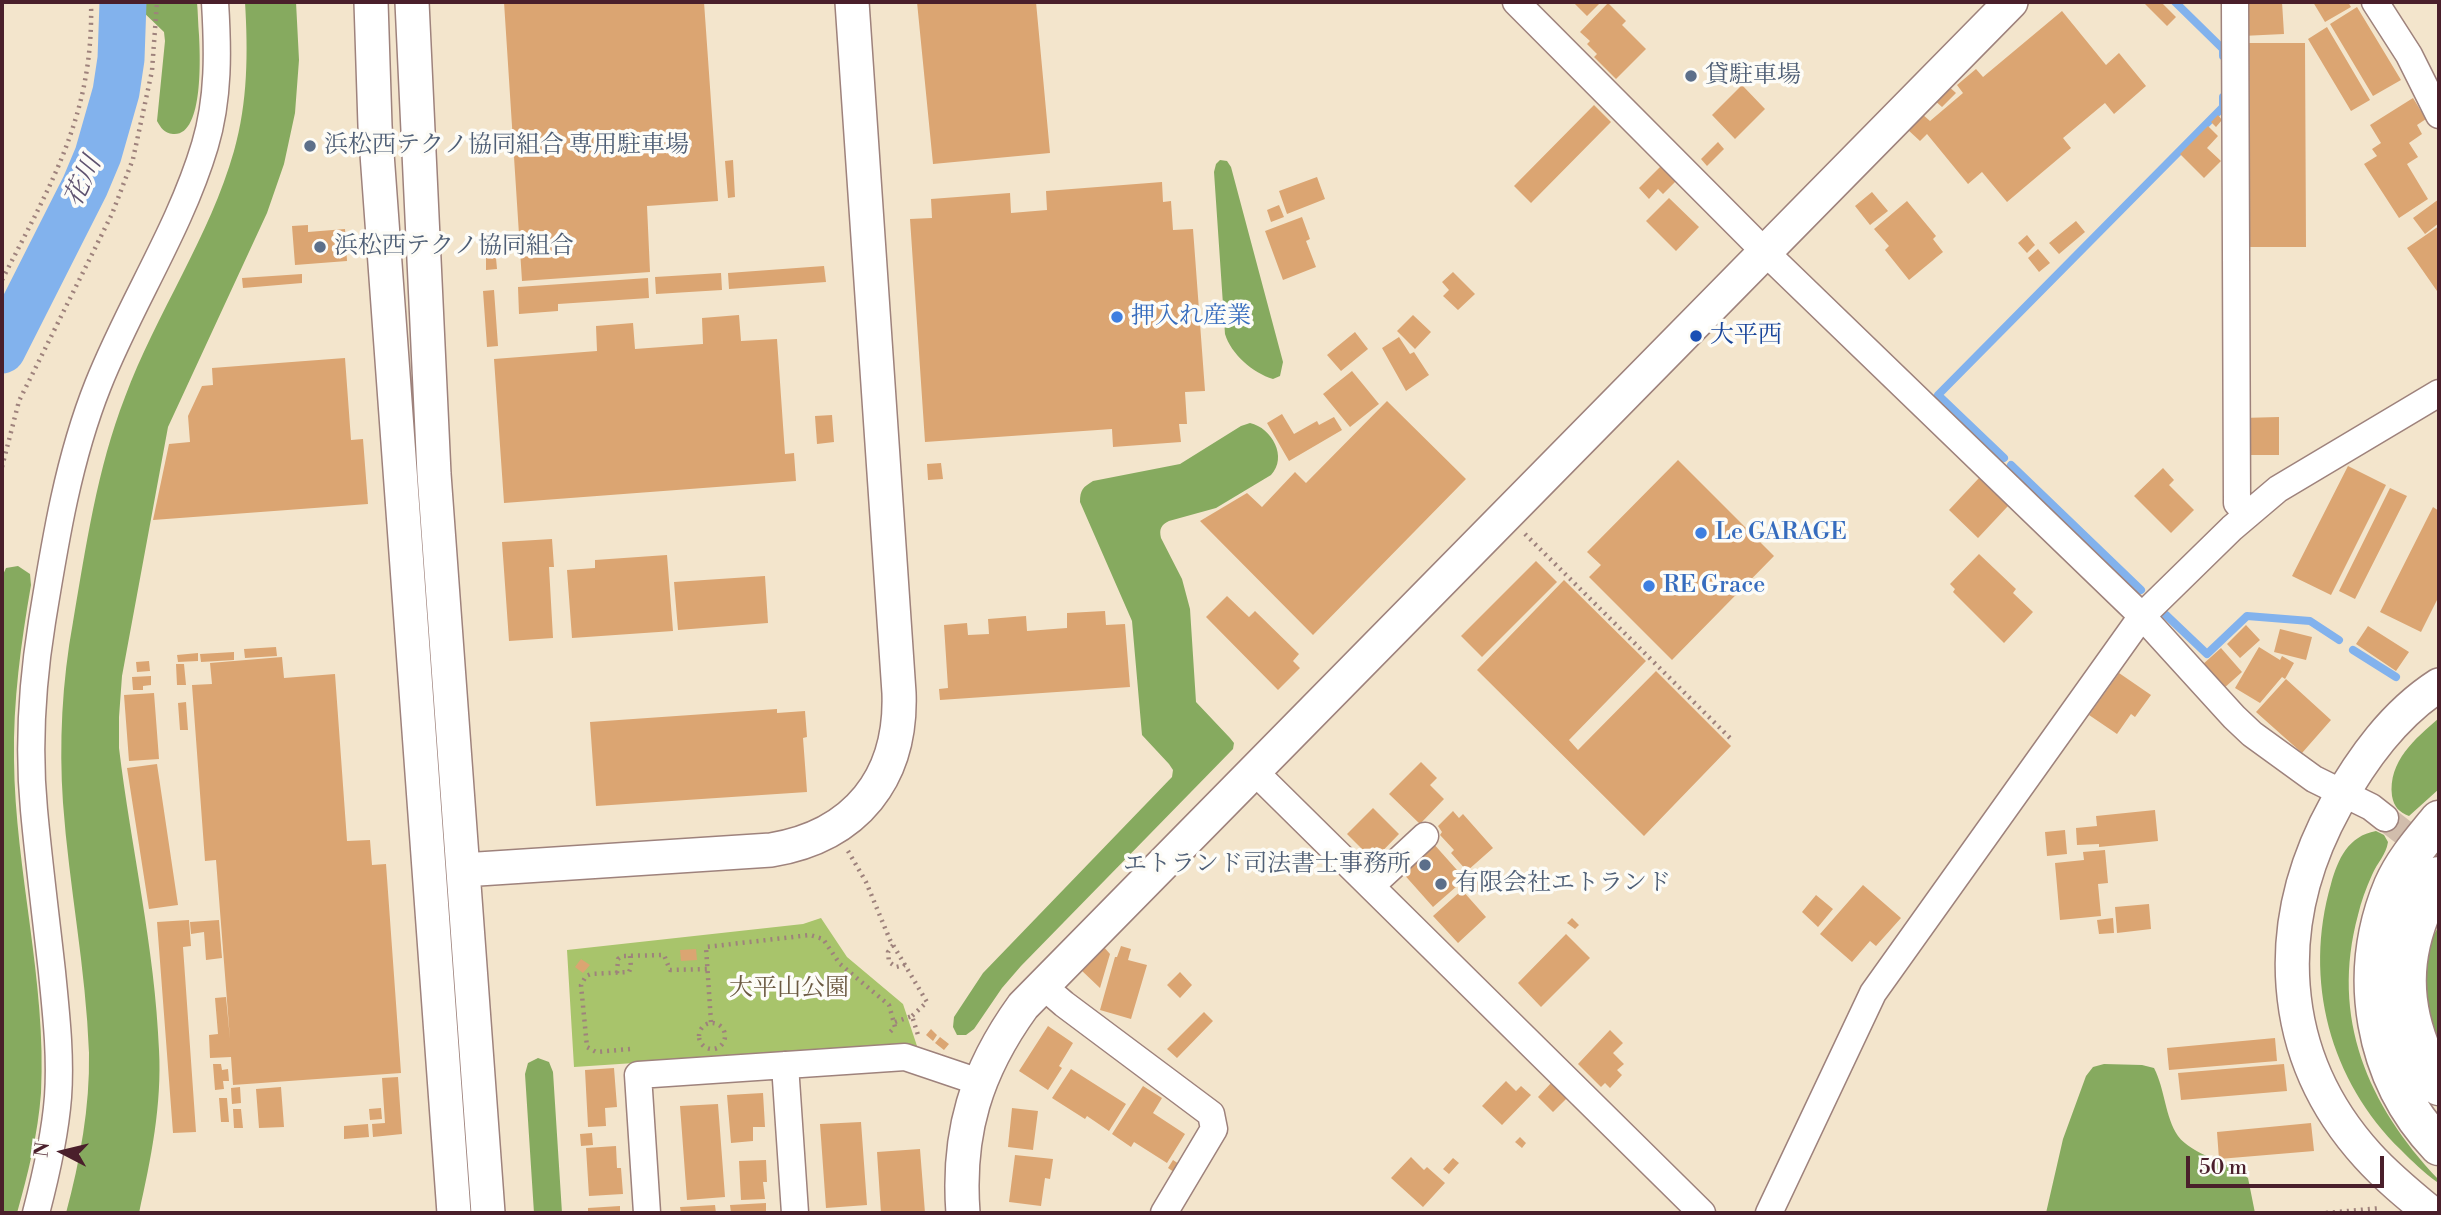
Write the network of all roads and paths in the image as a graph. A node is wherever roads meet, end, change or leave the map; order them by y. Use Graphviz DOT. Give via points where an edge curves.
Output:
graph roads {
  1 [pos="91,2"];
  2 [pos="157,2"];
  3 [pos="215,2"];
  4 [pos="371,2"];
  5 [pos="412,2"];
  6 [pos="852,2"];
  7 [pos="1516,2"];
  8 [pos="2011,2"];
  9 [pos="2235,2"];
  10 [pos="2375,2"];
  11 [pos="2439,115"];
  12 [pos="1764,251"];
  13 [pos="2,280"];
  14 [pos="2439,393"];
  15 [pos="2,467"];
  16 [pos="1505,514"];
  17 [pos="2247,514"];
  18 [pos="2142,616"];
  19 [pos="2439,685"];
  20 [pos="1733,741"];
  21 [pos="1253,770"];
  22 [pos="2343,793"];
  23 [pos="2385,818"];
  24 [pos="2439,820"];
  25 [pos="1425,836"];
  26 [pos="846,847"];
  27 [pos="463,870"];
  28 [pos="2439,876"];
  29 [pos="1370,886"];
  30 [pos="893,945"];
  31 [pos="631,956"];
  32 [pos="905,965"];
  33 [pos="708,969"];
  34 [pos="617,973"];
  35 [pos="1042,985"];
  36 [pos="912,1017"];
  37 [pos="711,1022"];
  38 [pos="895,1022"];
  39 [pos="888,1032"];
  40 [pos="735,1042"];
  41 [pos="723,1043"];
  42 [pos="702,1045"];
  43 [pos="689,1046"];
  44 [pos="921,1046"];
  45 [pos="636,1049"];
  46 [pos="785,1065"];
  47 [pos="979,1082"];
  48 [pos="2439,1086"];
  49 [pos="2439,1146"];
  50 [pos="2387,1208"];
  51 [pos="36,1213"];
  52 [pos="454,1213"];
  53 [pos="488,1213"];
  54 [pos="647,1213"];
  55 [pos="795,1213"];
  56 [pos="962,1213"];
  57 [pos="1164,1213"];
  58 [pos="1702,1213"];
  59 [pos="1769,1213"];
  60 [pos="2326,1213"];
  61 [pos="2431,1213"];
  1 -- 13 [label="path" via="90,55 78,115 57,172"];
  2 -- 15 [label="path" via="152,71 133,159 112,215 19,401"];
  3 -- 51 [label="street" via="218,59 206,143 85,418 66,493 36,666 33,807 59,1054 53,1137"];
  4 -- 52 [label="street" via="375,126"];
  5 -- 27 [label="street" via="434,474"];
  6 -- 27 [label="street" via="899,693 900,718 888,767 876,789 841,825 796,846"];
  7 -- 12 [label="street"];
  8 -- 12 [label="street"];
  9 -- 17 [label="street" via="2236,503"];
  10 -- 11 [label="street"];
  12 -- 16 [label="street"];
  12 -- 18 [label="street"];
  14 -- 17 [label="street" via="2278,489"];
  16 -- 20 [label="path"];
  16 -- 21 [label="street"];
  17 -- 18 [label="street"];
  18 -- 22 [label="street" via="2252,734 2314,779"];
  18 -- 59 [label="street" via="1873,993"];
  19 -- 22 [label="street" via="2395,720"];
  21 -- 29 [label="street"];
  21 -- 35 [label="street"];
  22 -- 23 [label="street"];
  22 -- 61 [label="street" via="2308,864 2298,902 2292,941 2297,1018 2323,1093 2343,1126 2368,1157"];
  24 -- 49 [label="highway" via="2394,884 2380,921 2373,960 2373,1000 2379,1039 2392,1076"];
  25 -- 29 [label="street"];
  26 -- 30 [label="path"];
  27 -- 53 [label="street"];
  28 -- 48 [label="highway" via="2414,930 2407,995 2412,1028"];
  29 -- 58 [label="street"];
  30 -- 32 [label="path"];
  30 -- 32 [label="path" via="889,962 896,967"];
  31 -- 33 [label="path" via="664,955 670,970"];
  31 -- 34 [label="path" via="618,959"];
  31 -- 34 [label="path" via="631,970"];
  32 -- 36 [label="path" via="928,1002"];
  33 -- 37 [label="path"];
  33 -- 38 [label="path" via="706,947 817,936 840,964 890,1005"];
  34 -- 45 [label="path" via="582,980 585,1042 596,1052"];
  35 -- 47 [label="street" via="1006,1028"];
  35 -- 57 [label="street" via="1211,1114 1214,1129"];
  36 -- 38 [label="path"];
  36 -- 44 [label="path"];
  37 -- 41 [label="path" via="723,1028"];
  37 -- 42 [label="path" via="700,1029"];
  38 -- 39 [label="path"];
  40 -- 41 [label="path"];
  41 -- 42 [label="path" via="713,1049"];
  42 -- 43 [label="path"];
  46 -- 47 [label="street" via="905,1057"];
  46 -- 54 [label="street" via="638,1075"];
  46 -- 55 [label="street"];
  47 -- 56 [label="street" via="963,1152"];
  50 -- 60 [label="path"];
}
